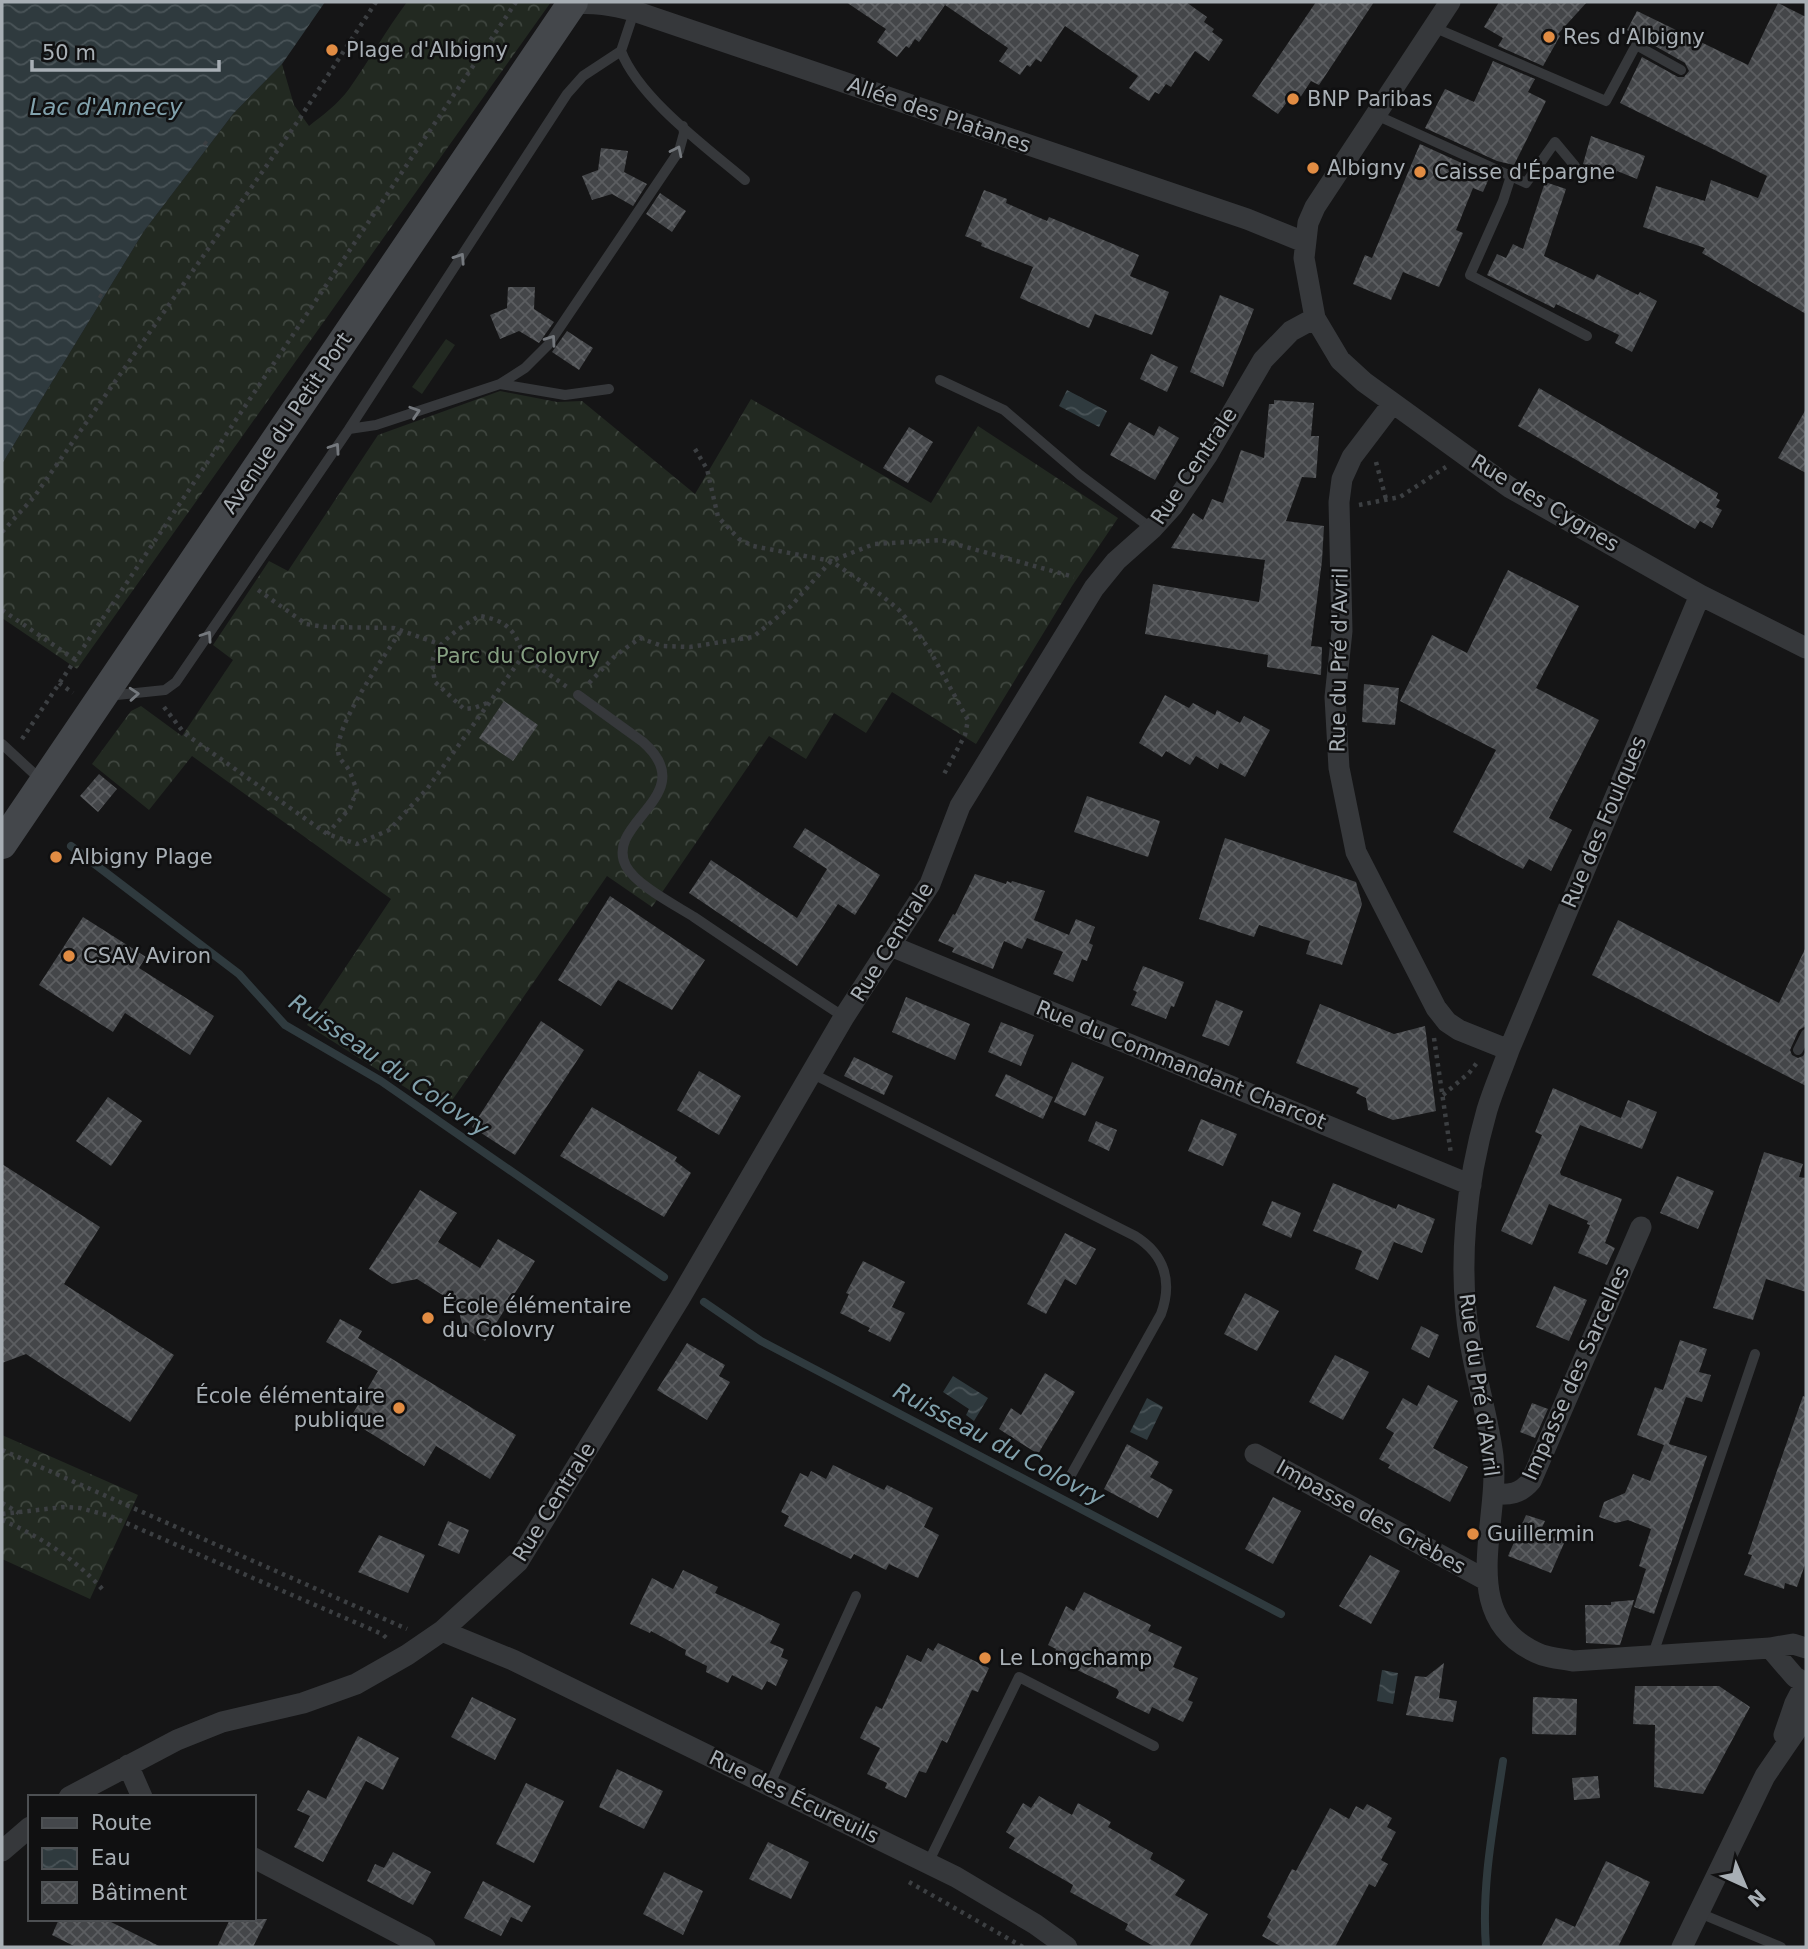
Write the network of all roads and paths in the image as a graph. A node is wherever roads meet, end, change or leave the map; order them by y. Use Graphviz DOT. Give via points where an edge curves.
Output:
graph roads {
  1 [pos="376,2"];
  2 [pos="516,2"];
  3 [pos="1450,2"];
  4 [pos="572,3"];
  5 [pos="636,6"];
  6 [pos="1433,27"];
  7 [pos="621,51"];
  8 [pos="1681,70"];
  9 [pos="1376,115"];
  10 [pos="683,125"];
  11 [pos="204,143"];
  12 [pos="209,147"];
  13 [pos="1575,166"];
  14 [pos="1511,176"];
  15 [pos="745,180"];
  16 [pos="1304,242"];
  17 [pos="1315,318"];
  18 [pos="1587,337"];
  19 [pos="940,380"];
  20 [pos="500,384"];
  21 [pos="609,389"];
  22 [pos="1392,403"];
  23 [pos="349,429"];
  24 [pos="695,449"];
  25 [pos="1464,455"];
  26 [pos="1340,506"];
  27 [pos="1152,529"];
  28 [pos="2,531"];
  29 [pos="831,561"];
  30 [pos="245,580"];
  31 [pos="1094,588"];
  32 [pos="1700,595"];
  33 [pos="2,610"];
  34 [pos="402,629"];
  35 [pos="442,645"];
  36 [pos="1806,648"];
  37 [pos="523,656"];
  38 [pos="76,660"];
  39 [pos="152,692"];
  40 [pos="578,695"];
  41 [pos="103,696"];
  42 [pos="489,702"];
  43 [pos="2,744"];
  44 [pos="11,755"];
  45 [pos="943,776"];
  46 [pos="43,782"];
  47 [pos="327,834"];
  48 [pos="2,844"];
  49 [pos="891,946"];
  50 [pos="844,1017"];
  51 [pos="1806,1034"];
  52 [pos="1434,1036"];
  53 [pos="1487,1041"];
  54 [pos="1509,1050"];
  55 [pos="1798,1050"];
  56 [pos="811,1073"];
  57 [pos="1442,1096"];
  58 [pos="1450,1176"];
  59 [pos="1471,1185"];
  60 [pos="1641,1227"];
  61 [pos="1755,1354"];
  62 [pos="1255,1454"];
  63 [pos="1071,1475"];
  64 [pos="1494,1494"];
  65 [pos="2,1503"];
  66 [pos="19,1513"];
  67 [pos="2,1514"];
  68 [pos="2,1520"];
  69 [pos="1486,1580"];
  70 [pos="103,1590"];
  71 [pos="856,1596"];
  72 [pos="461,1615"];
  73 [pos="442,1631"];
  74 [pos="1770,1648"];
  75 [pos="1806,1648"];
  76 [pos="407,1655"];
  77 [pos="1653,1657"];
  78 [pos="513,1660"];
  79 [pos="1806,1683"];
  80 [pos="1806,1716"];
  81 [pos="1154,1746"];
  82 [pos="1774,1760"];
  83 [pos="128,1765"];
  84 [pos="770,1784"];
  85 [pos="73,1795"];
  86 [pos="141,1795"];
  87 [pos="28,1829"];
  88 [pos="2,1851"];
  89 [pos="256,1859"];
  90 [pos="928,1863"];
  91 [pos="1697,1912"];
  92 [pos="425,1947"];
  93 [pos="1067,1947"];
  94 [pos="1682,1947"];
  95 [pos="1781,1947"];
  1 -- 28 [label="path" via="298,121 42,485"];
  2 -- 38 [label="path"];
  3 -- 6 [label="street"];
  4 -- 5 [label="street, Allée des Platanes"];
  4 -- 41 [label="main road, Avenue du Petit Port"];
  5 -- 7 [label="lane"];
  5 -- 16 [label="street, Allée des Platanes"];
  6 -- 8 [label="lane" via="1606,101 1636,46"];
  6 -- 9 [label="street"];
  7 -- 10 [label="lane" via="636,80"];
  23 -- 7 [label="lane, one-way" via="567,94 583,76"];
  9 -- 14 [label="lane"];
  9 -- 16 [label="street" via="1315,208"];
  10 -- 15 [label="lane"];
  20 -- 10 [label="lane, one-way" via="548,345 679,151"];
  11 -- 12 [label="path"];
  13 -- 14 [label="lane" via="1555,142 1526,183"];
  14 -- 18 [label="lane" via="1470,275"];
  16 -- 17 [label="street"];
  17 -- 22 [label="street, Rue des Cygnes" via="1340,360"];
  17 -- 27 [label="street, Rue Centrale" via="1291,331 1264,360 1208,454"];
  19 -- 27 [label="lane" via="1004,411"];
  20 -- 21 [label="lane" via="565,395"];
  23 -- 20 [label="lane, one-way" via="376,425"];
  22 -- 25 [label="street, Rue des Cygnes"];
  22 -- 26 [label="street, Rue du Pré d'Avril" via="1352,457 1342,479"];
  30 -- 23 [label="lane, one-way"];
  24 -- 29 [label="path" via="707,469 718,517 739,539 752,546"];
  25 -- 26 [label="path" via="1400,497"];
  25 -- 32 [label="street, Rue des Cygnes" via="1509,487"];
  26 -- 53 [label="street, Rue du Pré d'Avril" via="1342,631 1335,697 1339,768 1356,852 1436,1008 1447,1022"];
  27 -- 31 [label="street, Rue Centrale"];
  29 -- 31 [label="path" via="874,544 941,540 1054,570"];
  29 -- 40 [label="path" via="791,606 753,637 690,647 662,646 640,638 616,655"];
  29 -- 45 [label="path" via="898,609 929,649 965,712 968,728"];
  30 -- 34 [label="path" via="306,624"];
  39 -- 30 [label="lane, one-way" via="176,682"];
  31 -- 49 [label="street, Rue Centrale" via="960,806 930,884"];
  32 -- 36 [label="street, Rue des Cygnes"];
  32 -- 54 [label="street, Rue des Foulques"];
  33 -- 38 [label="path"];
  34 -- 35 [label="path"];
  34 -- 47 [label="path" via="342,730 339,757 357,790 350,808"];
  35 -- 37 [label="path" via="479,616 503,623 517,636"];
  35 -- 42 [label="path" via="433,660 435,682 464,709"];
  37 -- 40 [label="path"];
  37 -- 42 [label="path"];
  38 -- 44 [label="path"];
  41 -- 39 [label="lane, one-way"];
  39 -- 47 [label="path" via="184,733"];
  40 -- 50 [label="lane" via="643,742 660,763 660,792 623,843 623,858 630,872"];
  41 -- 46 [label="main road, Avenue du Petit Port"];
  42 -- 47 [label="path" via="427,789 389,830 358,844"];
  43 -- 44 [label="lane"];
  44 -- 46 [label="lane"];
  46 -- 48 [label="main road, Avenue du Petit Port"];
  49 -- 50 [label="street, Rue Centrale"];
  49 -- 58 [label="street, Rue du Commandant Charcot"];
  50 -- 56 [label="street, Rue Centrale"];
  51 -- 55 [label="lane"];
  52 -- 57 [label="path"];
  53 -- 54 [label="street, Rue du Pré d'Avril"];
  53 -- 57 [label="path" via="1469,1073"];
  54 -- 59 [label="street, Rue du Pré d'Avril" via="1487,1111"];
  56 -- 63 [label="lane" via="1135,1236 1156,1253 1167,1289 1161,1314"];
  56 -- 72 [label="street, Rue Centrale" via="519,1562"];
  57 -- 58 [label="path"];
  58 -- 59 [label="street, Rue du Commandant Charcot"];
  59 -- 64 [label="street, Rue du Pré d'Avril" via="1465,1226 1467,1314 1493,1459"];
  60 -- 64 [label="street, Impasse des Sarcelles" via="1531,1481 1522,1491"];
  61 -- 77 [label="lane"];
  62 -- 69 [label="street, Impasse des Grèbes"];
  64 -- 69 [label="street, Rue du Pré d'Avril"];
  65 -- 66 [label="path"];
  66 -- 67 [label="path"];
  66 -- 76 [label="path" via="64,1507 110,1516 382,1634"];
  68 -- 70 [label="path" via="71,1559"];
  69 -- 77 [label="street, Rue du Pré d'Avril" via="1491,1603 1505,1627 1523,1645 1543,1655 1573,1661"];
  71 -- 84 [label="lane"];
  72 -- 73 [label="street, Rue Centrale"];
  72 -- 78 [label="street, Rue des Écureuils"];
  73 -- 76 [label="street, Rue Centrale"];
  73 -- 78 [label="street, Rue des Écureuils"];
  74 -- 75 [label="street, Rue du Pré d'Avril" via="1793,1644"];
  74 -- 77 [label="street, Rue du Pré d'Avril"];
  74 -- 79 [label="street"];
  76 -- 83 [label="street, Rue Centrale" via="356,1684 303,1703 222,1722"];
  78 -- 84 [label="street, Rue des Écureuils"];
  79 -- 82 [label="street"];
  80 -- 82 [label="street"];
  81 -- 90 [label="lane" via="1019,1677"];
  82 -- 91 [label="street"];
  83 -- 85 [label="street, Rue Centrale"];
  83 -- 86 [label="street"];
  84 -- 90 [label="street, Rue des Écureuils"];
  87 -- 88 [label="street"];
  89 -- 92 [label="street"];
  90 -- 93 [label="street, Rue des Écureuils"];
  91 -- 94 [label="street"];
  91 -- 95 [label="lane"];
}
